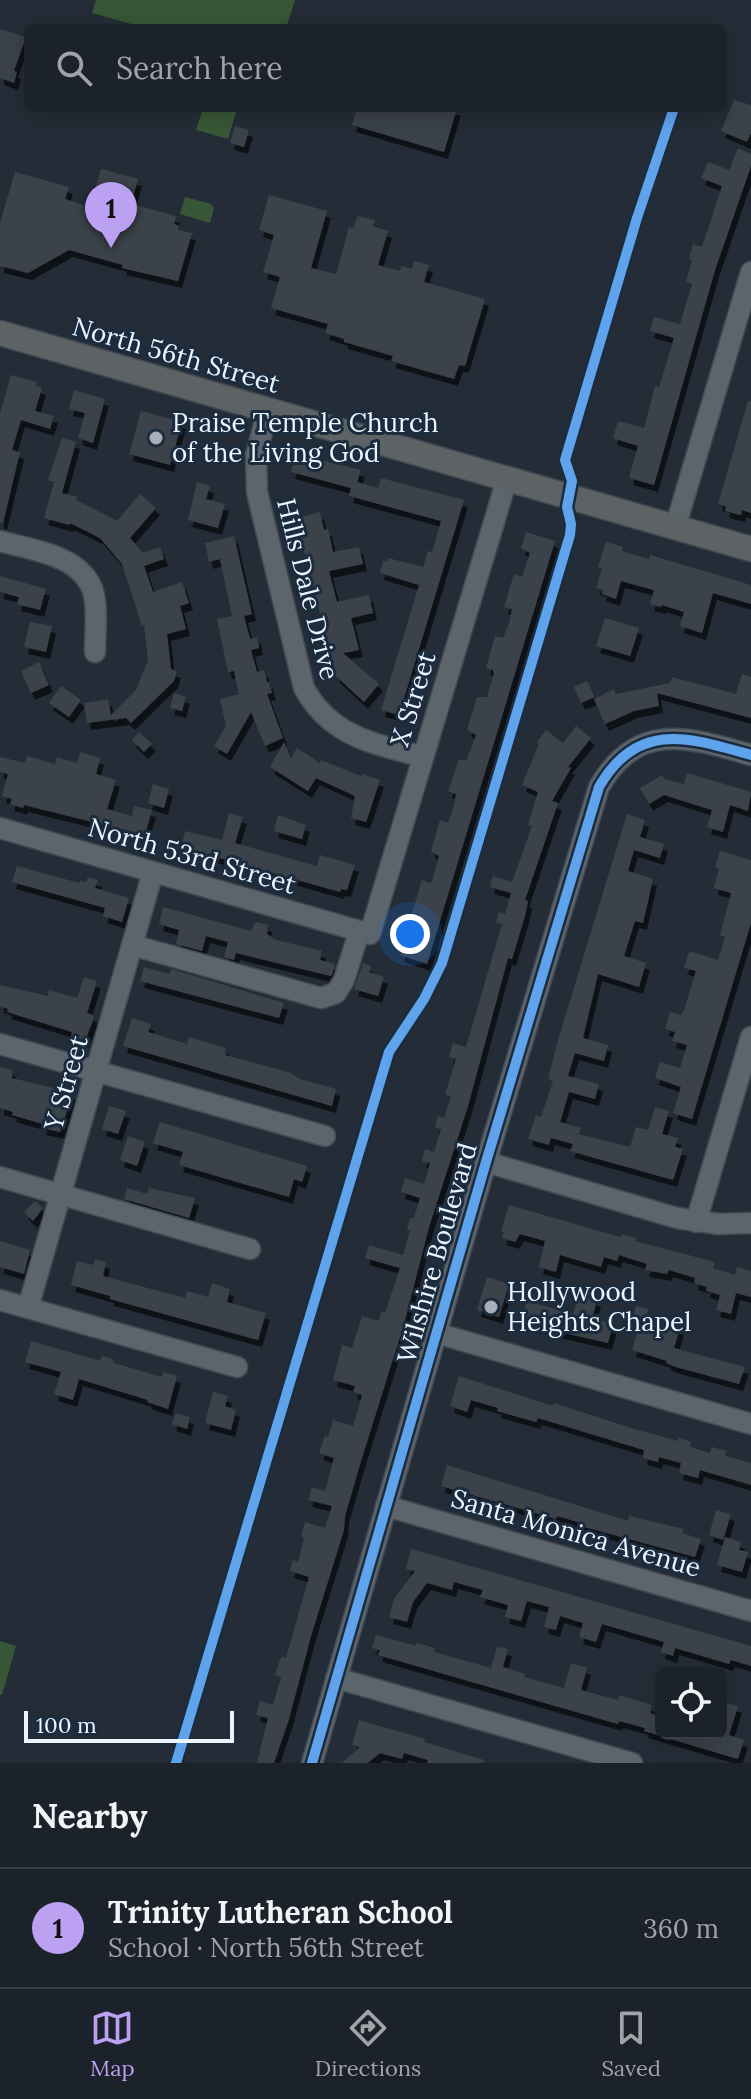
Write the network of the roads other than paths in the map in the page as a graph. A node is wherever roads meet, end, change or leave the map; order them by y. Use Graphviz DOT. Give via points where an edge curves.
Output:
graph roads {
  1 [pos="751,272"];
  2 [pos="744,321"];
  3 [pos="0,333"];
  4 [pos="268,410"];
  5 [pos="507,479"];
  6 [pos="675,528"];
  7 [pos="0,541"];
  8 [pos="751,549"];
  9 [pos="95,652"];
  10 [pos="751,755"];
  11 [pos="423,757"];
  12 [pos="0,828"];
  13 [pos="153,872"];
  14 [pos="365,933"];
  15 [pos="132,945"];
  16 [pos="751,1037"];
  17 [pos="0,1044"];
  18 [pos="97,1071"];
  19 [pos="325,1136"];
  20 [pos="486,1162"];
  21 [pos="0,1177"];
  22 [pos="61,1195"];
  23 [pos="696,1222"];
  24 [pos="751,1223"];
  25 [pos="250,1249"];
  26 [pos="0,1300"];
  27 [pos="28,1308"];
  28 [pos="436,1333"];
  29 [pos="237,1367"];
  30 [pos="751,1424"];
  31 [pos="386,1506"];
  32 [pos="751,1611"];
  33 [pos="336,1678"];
  34 [pos="312,1763"];
  35 [pos="632,1763"];
  1 -- 2 [label="street"];
  2 -- 6 [label="street"];
  3 -- 4 [label="main road, North 56th Street"];
  4 -- 5 [label="main road, North 56th Street"];
  4 -- 11 [label="street, Hills Dale Drive" via="256,455 257,492 304,688 320,713 342,730"];
  5 -- 6 [label="main road, North 56th Street"];
  5 -- 11 [label="street, X Street"];
  6 -- 8 [label="main road, North 56th Street"];
  7 -- 9 [label="street" via="65,560 86,576 95,600"];
  10 -- 20 [label="street, Wilshire Boulevard" via="677,737 642,746 604,778"];
  11 -- 14 [label="street, X Street"];
  12 -- 13 [label="street, North 53rd Street"];
  13 -- 14 [label="street, North 53rd Street"];
  13 -- 15 [label="street, Y Street"];
  14 -- 15 [label="street, X Street" via="336,993 321,998"];
  15 -- 18 [label="street, Y Street"];
  16 -- 23 [label="street"];
  17 -- 18 [label="street"];
  18 -- 19 [label="street"];
  18 -- 22 [label="street, Y Street"];
  20 -- 23 [label="street"];
  20 -- 28 [label="street, Wilshire Boulevard"];
  21 -- 22 [label="street"];
  22 -- 25 [label="street"];
  22 -- 27 [label="street, Y Street"];
  23 -- 24 [label="street"];
  26 -- 27 [label="street"];
  27 -- 29 [label="street"];
  28 -- 30 [label="street"];
  28 -- 31 [label="street, Wilshire Boulevard"];
  31 -- 32 [label="street, Santa Monica Avenue"];
  31 -- 33 [label="street, Wilshire Boulevard"];
  33 -- 34 [label="street, Wilshire Boulevard"];
  33 -- 35 [label="street"];
}
